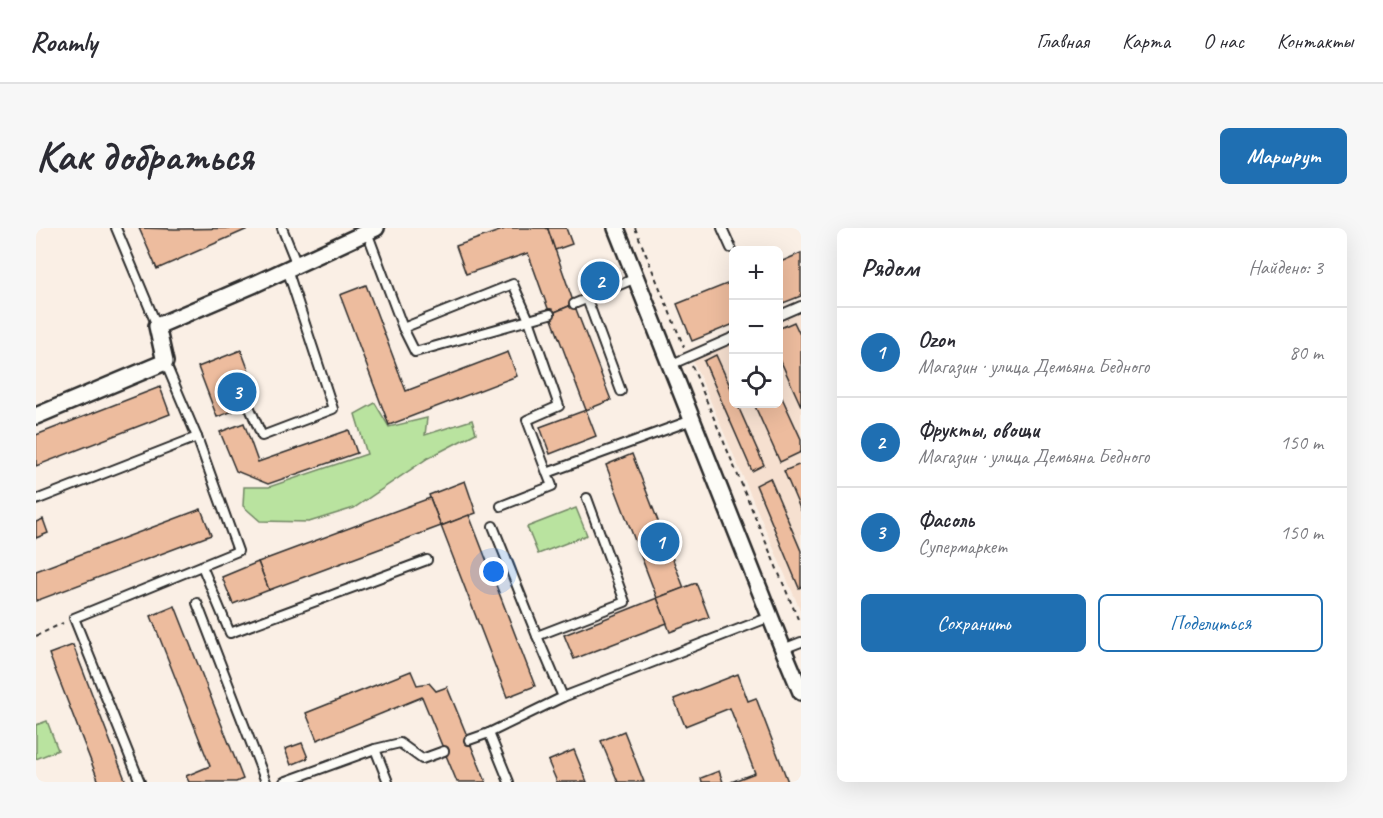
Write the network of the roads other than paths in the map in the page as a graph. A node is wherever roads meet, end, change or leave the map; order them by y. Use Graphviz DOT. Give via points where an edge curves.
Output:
graph roads {
  1 [pos="116,228"];
  2 [pos="282,228"];
  3 [pos="616,228"];
  4 [pos="722,228"];
  5 [pos="372,230"];
  6 [pos="729,246"];
  7 [pos="292,267"];
  8 [pos="636,279"];
  9 [pos="587,299"];
  10 [pos="574,304"];
  11 [pos="801,306"];
  12 [pos="550,314"];
  13 [pos="783,314"];
  14 [pos="529,320"];
  15 [pos="157,326"];
  16 [pos="403,328"];
  17 [pos="729,339"];
  18 [pos="165,362"];
  19 [pos="670,365"];
  20 [pos="621,391"];
  21 [pos="249,406"];
  22 [pos="36,416"];
  23 [pos="692,420"];
  24 [pos="197,437"];
  25 [pos="547,473"];
  26 [pos="587,498"];
  27 [pos="36,500"];
  28 [pos="501,506"];
  29 [pos="494,526"];
  30 [pos="427,560"];
  31 [pos="202,566"];
  32 [pos="197,603"];
  33 [pos="770,617"];
  34 [pos="537,636"];
  35 [pos="801,642"];
  36 [pos="783,649"];
  37 [pos="801,692"];
  38 [pos="564,697"];
  39 [pos="489,733"];
  40 [pos="469,740"];
  41 [pos="375,749"];
  42 [pos="444,751"];
  43 [pos="305,778"];
  44 [pos="140,782"];
  45 [pos="266,782"];
  46 [pos="284,782"];
  47 [pos="388,782"];
  48 [pos="509,782"];
  1 -- 15 [label="lane"];
  2 -- 7 [label="lane"];
  3 -- 8 [label="street"];
  4 -- 6 [label="lane"];
  5 -- 7 [label="street"];
  5 -- 16 [label="lane"];
  7 -- 15 [label="street"];
  7 -- 21 [label="lane" via="333,409 261,436"];
  8 -- 9 [label="lane"];
  8 -- 19 [label="street"];
  9 -- 10 [label="lane"];
  9 -- 20 [label="lane"];
  11 -- 13 [label="lane"];
  12 -- 14 [label="lane"];
  14 -- 16 [label="lane" via="415,352"];
  14 -- 16 [label="lane" via="513,284"];
  14 -- 25 [label="lane" via="559,405 527,420"];
  15 -- 18 [label="street"];
  17 -- 19 [label="lane"];
  18 -- 22 [label="street"];
  18 -- 24 [label="lane"];
  19 -- 23 [label="street"];
  23 -- 25 [label="lane"];
  23 -- 33 [label="street"];
  24 -- 27 [label="lane"];
  24 -- 31 [label="lane" via="238,551"];
  25 -- 28 [label="lane" via="552,486"];
  26 -- 34 [label="lane" via="626,603"];
  29 -- 34 [label="lane"];
  30 -- 31 [label="lane" via="230,633"];
  31 -- 44 [label="lane" via="74,618"];
  32 -- 45 [label="lane"];
  33 -- 36 [label="street"];
  33 -- 38 [label="lane"];
  34 -- 38 [label="lane"];
  35 -- 36 [label="lane"];
  36 -- 37 [label="street"];
  38 -- 39 [label="lane"];
  39 -- 40 [label="lane"];
  39 -- 48 [label="lane"];
  41 -- 42 [label="lane" via="400,743 422,759"];
  41 -- 43 [label="lane"];
  41 -- 47 [label="lane"];
  43 -- 46 [label="lane"];
}
